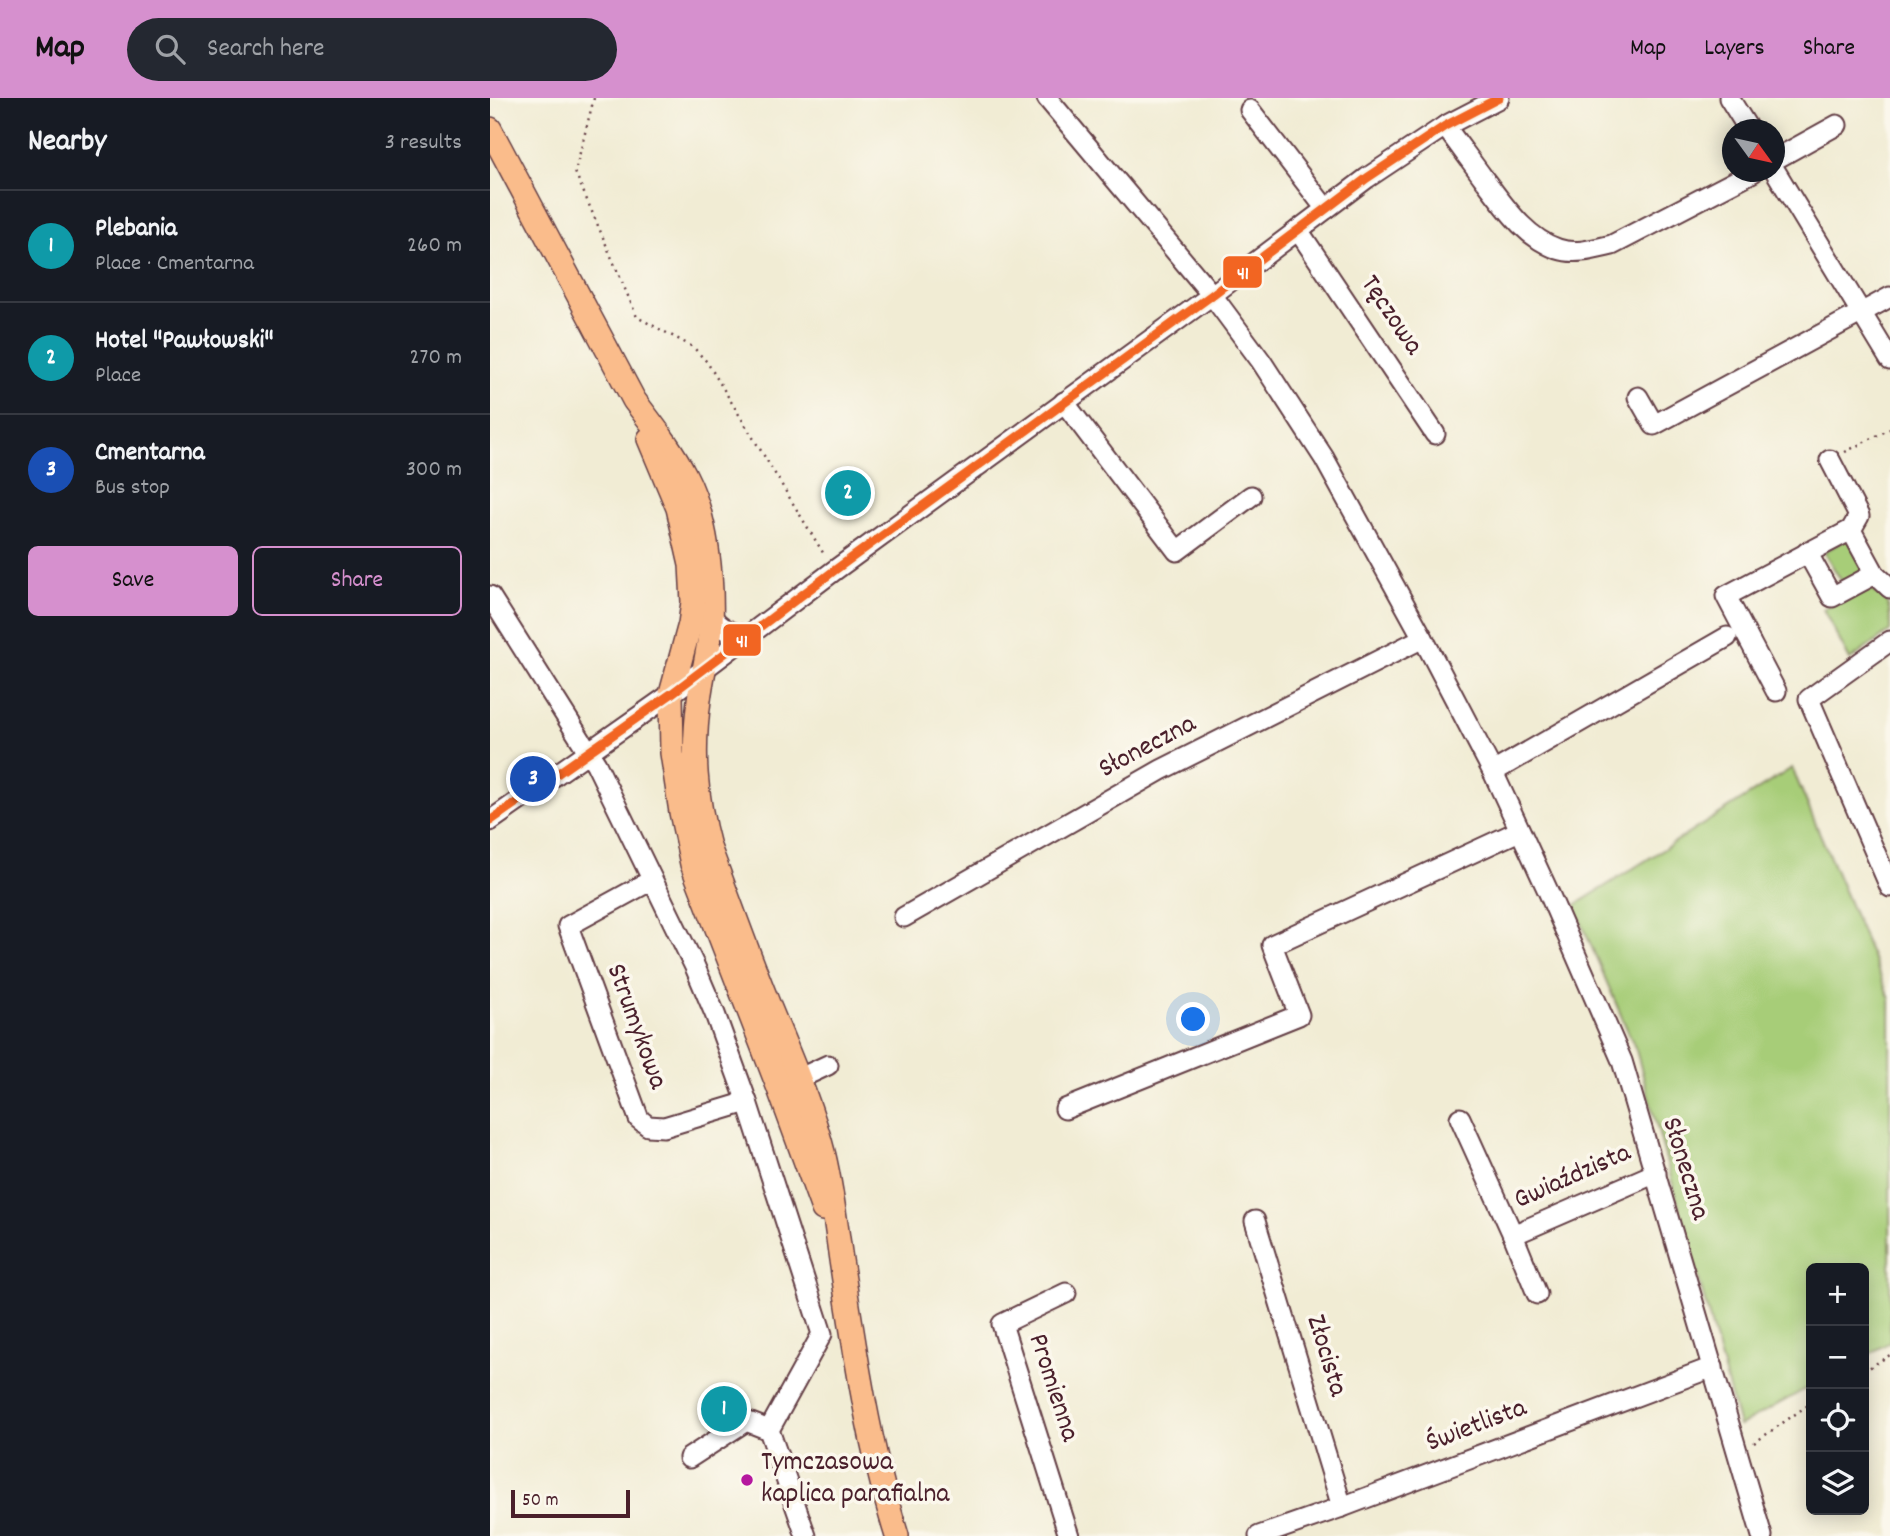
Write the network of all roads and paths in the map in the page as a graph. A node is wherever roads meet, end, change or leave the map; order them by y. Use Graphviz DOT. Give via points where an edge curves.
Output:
graph roads {
  1 [pos="594,98"];
  2 [pos="1047,98"];
  3 [pos="1499,98"];
  4 [pos="1729,98"];
  5 [pos="1250,110"];
  6 [pos="1742,119"];
  7 [pos="1837,125"];
  8 [pos="1445,126"];
  9 [pos="490,129"];
  10 [pos="1785,154"];
  11 [pos="1734,182"];
  12 [pos="1782,182"];
  13 [pos="1326,209"];
  14 [pos="1297,230"];
  15 [pos="1212,295"];
  16 [pos="1890,297"];
  17 [pos="1862,313"];
  18 [pos="1890,360"];
  19 [pos="1638,397"];
  20 [pos="634,400"];
  21 [pos="1064,402"];
  22 [pos="1890,429"];
  23 [pos="1435,434"];
  24 [pos="1830,460"];
  25 [pos="1251,496"];
  26 [pos="1851,530"];
  27 [pos="1807,552"];
  28 [pos="835,570"];
  29 [pos="1875,574"];
  30 [pos="1890,588"];
  31 [pos="490,596"];
  32 [pos="710,615"];
  33 [pos="750,635"];
  34 [pos="1727,637"];
  35 [pos="1423,638"];
  36 [pos="1890,641"];
  37 [pos="706,667"];
  38 [pos="1776,691"];
  39 [pos="671,694"];
  40 [pos="636,718"];
  41 [pos="672,739"];
  42 [pos="695,743"];
  43 [pos="589,752"];
  44 [pos="1493,772"];
  45 [pos="490,821"];
  46 [pos="1520,831"];
  47 [pos="1882,844"];
  48 [pos="652,880"];
  49 [pos="1890,887"];
  50 [pos="904,917"];
  51 [pos="770,1065"];
  52 [pos="828,1065"];
  53 [pos="798,1079"];
  54 [pos="747,1102"];
  55 [pos="784,1103"];
  56 [pos="1065,1109"];
  57 [pos="1460,1118"];
  58 [pos="1656,1173"];
  59 [pos="1255,1221"];
  60 [pos="1513,1235"];
  61 [pos="841,1260"];
  62 [pos="1066,1293"];
  63 [pos="1537,1294"];
  64 [pos="1890,1355"];
  65 [pos="1713,1367"];
  66 [pos="1869,1368"];
  67 [pos="1806,1406"];
  68 [pos="769,1430"];
  69 [pos="1738,1454"];
  70 [pos="689,1458"];
  71 [pos="1342,1507"];
  72 [pos="806,1536"];
  73 [pos="897,1536"];
  74 [pos="1069,1536"];
  75 [pos="1259,1536"];
  76 [pos="1762,1536"];
  1 -- 28 [label="path" via="575,172 637,317 693,347 707,362"];
  2 -- 15 [label="street, Słoneczna"];
  3 -- 8 [label="street"];
  4 -- 6 [label="street"];
  5 -- 13 [label="street"];
  7 -- 10 [label="street"];
  8 -- 11 [label="street" via="1523,228 1566,251 1612,245"];
  8 -- 13 [label="street"];
  9 -- 20 [label="main road"];
  12 -- 17 [label="street"];
  13 -- 14 [label="street"];
  14 -- 15 [label="street"];
  14 -- 23 [label="street, Tęczowa"];
  15 -- 21 [label="street"];
  15 -- 35 [label="street, Słoneczna" via="1261,360 1324,458"];
  16 -- 17 [label="street"];
  17 -- 18 [label="street"];
  17 -- 19 [label="street" via="1654,425"];
  20 -- 32 [label="main road" via="686,476 694,498 706,545"];
  20 -- 39 [label="main road" via="677,508 691,565 690,624"];
  21 -- 25 [label="street" via="1177,551"];
  21 -- 28 [label="street"];
  22 -- 24 [label="path"];
  24 -- 26 [label="street" via="1859,516"];
  26 -- 27 [label="street"];
  26 -- 29 [label="street"];
  27 -- 29 [label="street" via="1832,597"];
  27 -- 38 [label="street" via="1726,596"];
  28 -- 33 [label="street"];
  29 -- 30 [label="street"];
  31 -- 43 [label="street"];
  32 -- 33 [label="street" via="726,630"];
  32 -- 37 [label="main road"];
  33 -- 37 [label="street"];
  34 -- 44 [label="street"];
  35 -- 44 [label="street, Słoneczna"];
  35 -- 50 [label="street, Słoneczna" via="1161,770"];
  36 -- 47 [label="street" via="1809,699"];
  37 -- 39 [label="street"];
  37 -- 42 [label="main road"];
  39 -- 40 [label="street"];
  39 -- 41 [label="main road"];
  39 -- 42 [label="street"];
  40 -- 41 [label="street" via="657,724"];
  40 -- 43 [label="street"];
  41 -- 51 [label="main road" via="692,864"];
  42 -- 53 [label="main road" via="696,789 709,847"];
  43 -- 45 [label="street"];
  43 -- 48 [label="street"];
  44 -- 46 [label="street, Słoneczna"];
  46 -- 56 [label="street" via="1272,945 1299,1015"];
  46 -- 58 [label="street, Słoneczna" via="1622,1061"];
  47 -- 49 [label="street"];
  48 -- 54 [label="street" via="715,1014"];
  48 -- 54 [label="street, Strumykowa" via="568,926 639,1119 648,1126 664,1128"];
  51 -- 53 [label="street" via="784,1076"];
  51 -- 55 [label="main road"];
  52 -- 53 [label="street"];
  53 -- 55 [label="street"];
  53 -- 61 [label="main road" via="824,1155"];
  54 -- 68 [label="street" via="822,1334"];
  55 -- 61 [label="main road"];
  57 -- 60 [label="street, Gwiaździsta"];
  58 -- 60 [label="street, Gwiaździsta"];
  58 -- 65 [label="street, Słoneczna"];
  59 -- 71 [label="street, Złocista"];
  60 -- 63 [label="street, Gwiaździsta"];
  61 -- 73 [label="main road" via="876,1460"];
  62 -- 74 [label="street, Promienna" via="1002,1324"];
  64 -- 66 [label="path"];
  65 -- 69 [label="street, Słoneczna"];
  65 -- 71 [label="street, Świetlista"];
  67 -- 69 [label="path"];
  68 -- 70 [label="street" via="746,1421"];
  68 -- 72 [label="street"];
  69 -- 76 [label="street, Słoneczna"];
  71 -- 75 [label="street, Świetlista"];
}
